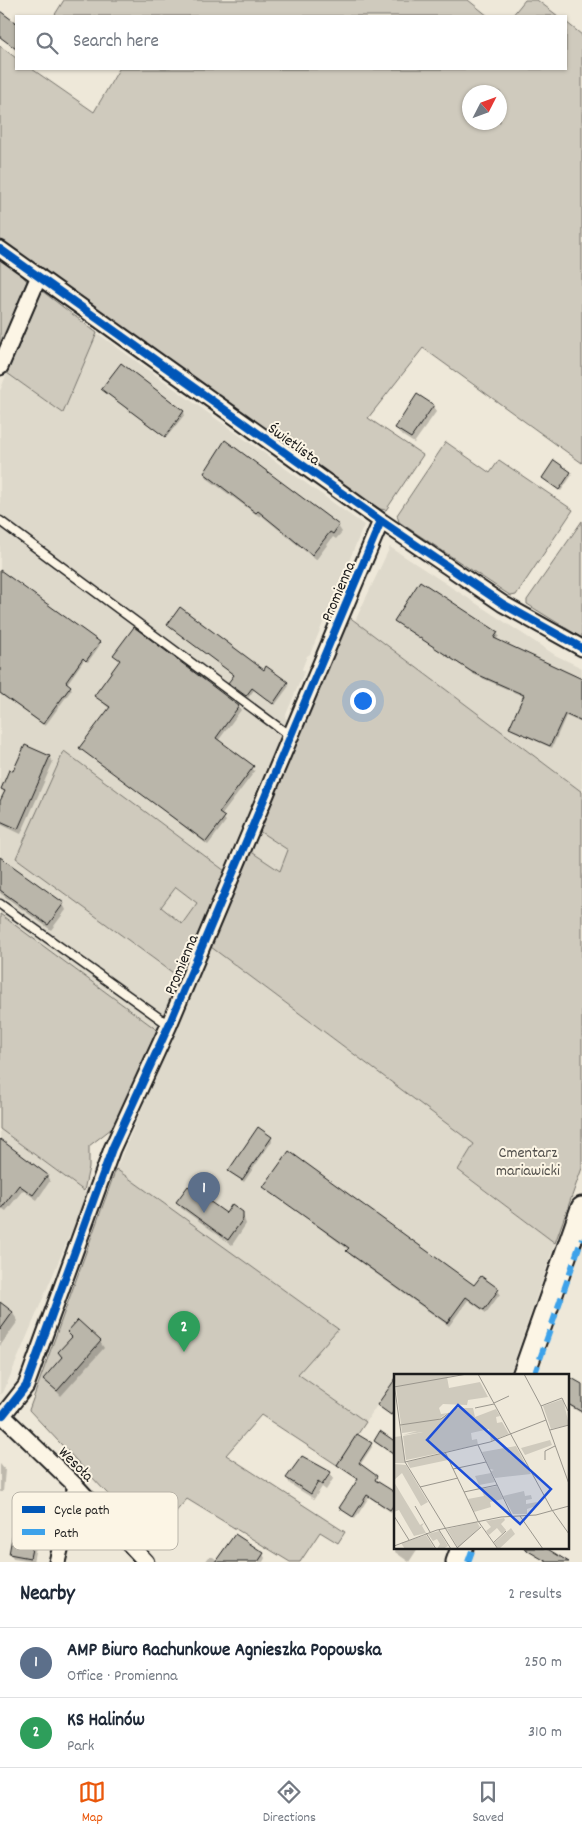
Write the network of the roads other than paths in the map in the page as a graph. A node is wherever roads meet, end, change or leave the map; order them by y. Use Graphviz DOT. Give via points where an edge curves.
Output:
graph roads {
  1 [pos="0,249"];
  2 [pos="39,276"];
  3 [pos="0,367"];
  4 [pos="0,521"];
  5 [pos="381,521"];
  6 [pos="582,648"];
  7 [pos="290,736"];
  8 [pos="0,904"];
  9 [pos="169,1025"];
  10 [pos="582,1208"];
  11 [pos="524,1374"];
  12 [pos="1,1414"];
  13 [pos="76,1486"];
  14 [pos="74,1492"];
  15 [pos="82,1492"];
  16 [pos="135,1550"];
  17 [pos="461,1550"];
  18 [pos="146,1562"];
  19 [pos="457,1562"];
  1 -- 2 [label="street, Świetlista"];
  2 -- 3 [label="street"];
  2 -- 5 [label="street, Świetlista"];
  4 -- 7 [label="lane"];
  5 -- 6 [label="street, Świetlista" via="503,604"];
  5 -- 7 [label="street, Promienna"];
  7 -- 9 [label="street, Promienna"];
  8 -- 9 [label="lane"];
  9 -- 12 [label="street, Promienna" via="112,1149 26,1386"];
  10 -- 11 [label="street"];
  12 -- 13 [label="street, Wesoła"];
  13 -- 14 [label="street"];
  13 -- 15 [label="street, Wesoła"];
  16 -- 18 [label="street, Wesoła"];
  17 -- 19 [label="street"];
}
